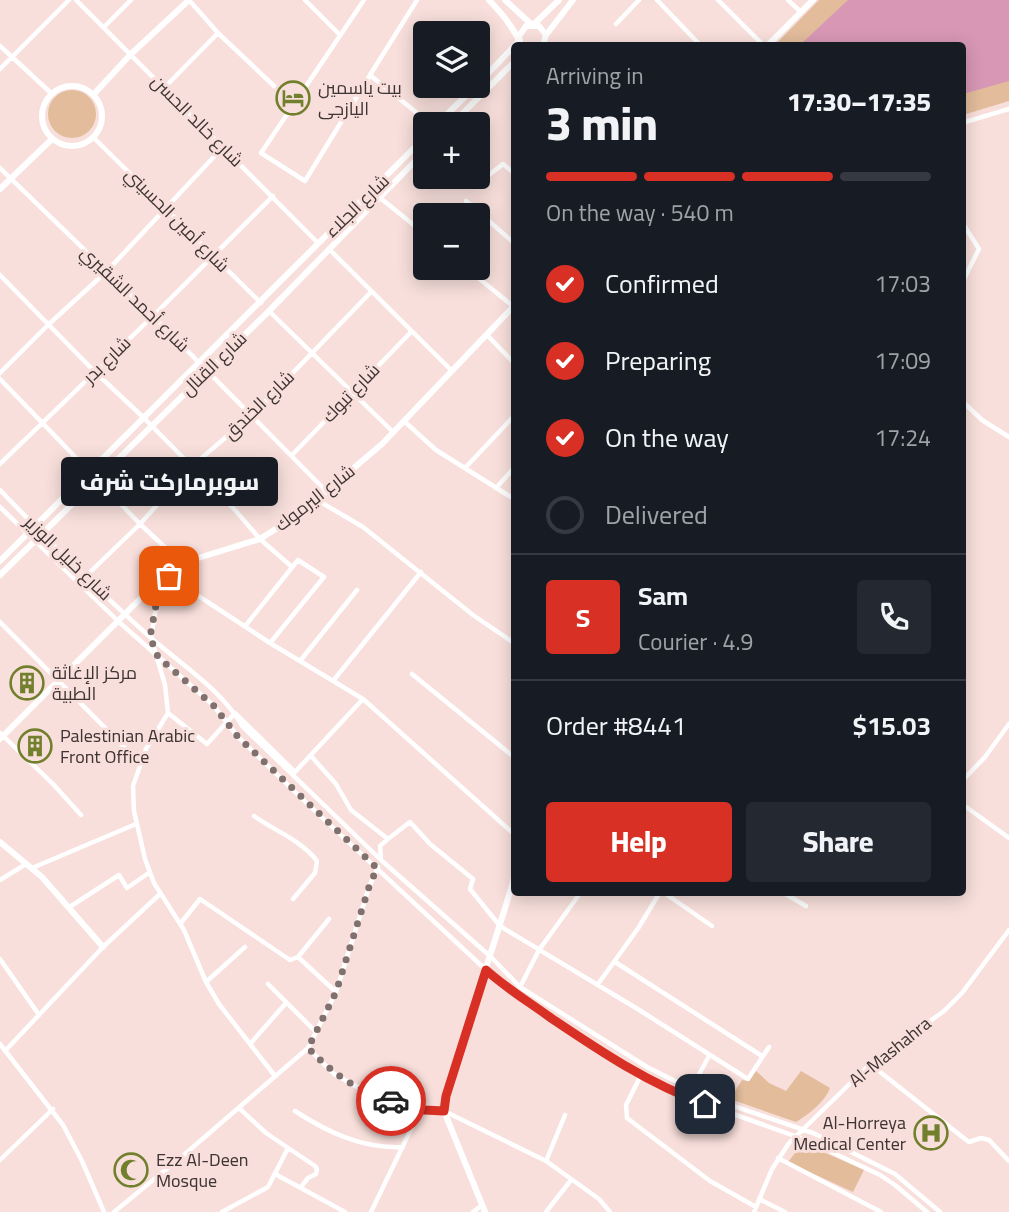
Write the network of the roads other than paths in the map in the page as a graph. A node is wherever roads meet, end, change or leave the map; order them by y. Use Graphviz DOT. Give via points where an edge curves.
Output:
graph roads {
  1 [pos="69,0"];
  2 [pos="76,0"];
  3 [pos="131,0"];
  4 [pos="189,0"];
  5 [pos="305,0"];
  6 [pos="364,0"];
  7 [pos="417,0"];
  8 [pos="489,0"];
  9 [pos="505,0"];
  10 [pos="558,0"];
  11 [pos="573,0"];
  12 [pos="639,0"];
  13 [pos="657,0"];
  14 [pos="718,0"];
  15 [pos="788,0"];
  16 [pos="813,0"];
  17 [pos="801,12"];
  18 [pos="533,24"];
  19 [pos="616,24"];
  20 [pos="104,27"];
  21 [pos="218,33"];
  22 [pos="340,35"];
  23 [pos="520,40"];
  24 [pos="545,42"];
  25 [pos="697,42"];
  26 [pos="761,42"];
  27 [pos="769,42"];
  28 [pos="0,46"];
  29 [pos="511,49"];
  30 [pos="130,55"];
  31 [pos="12,57"];
  32 [pos="511,65"];
  33 [pos="0,69"];
  34 [pos="490,71"];
  35 [pos="370,75"];
  36 [pos="274,86"];
  37 [pos="163,88"];
  38 [pos="51,93"];
  39 [pos="94,94"];
  40 [pos="464,98"];
  41 [pos="1009,109"];
  42 [pos="416,112"];
  43 [pos="450,112"];
  44 [pos="464,112"];
  45 [pos="966,122"];
  46 [pos="93,137"];
  47 [pos="52,139"];
  48 [pos="223,147"];
  49 [pos="413,149"];
  50 [pos="413,162"];
  51 [pos="0,168"];
  52 [pos="511,171"];
  53 [pos="490,174"];
  54 [pos="10,178"];
  55 [pos="0,189"];
  56 [pos="272,196"];
  57 [pos="379,196"];
  58 [pos="466,201"];
  59 [pos="166,209"];
  60 [pos="413,224"];
  61 [pos="966,228"];
  62 [pos="511,240"];
  63 [pos="318,243"];
  64 [pos="329,248"];
  65 [pos="212,254"];
  66 [pos="107,271"];
  67 [pos="0,275"];
  68 [pos="966,275"];
  69 [pos="481,280"];
  70 [pos="371,292"];
  71 [pos="261,303"];
  72 [pos="511,304"];
  73 [pos="511,309"];
  74 [pos="269,310"];
  75 [pos="153,316"];
  76 [pos="49,324"];
  77 [pos="411,332"];
  78 [pos="488,336"];
  79 [pos="312,352"];
  80 [pos="511,360"];
  81 [pos="200,363"];
  82 [pos="208,371"];
  83 [pos="94,372"];
  84 [pos="452,372"];
  85 [pos="0,373"];
  86 [pos="0,379"];
  87 [pos="352,392"];
  88 [pos="966,405"];
  89 [pos="252,415"];
  90 [pos="145,418"];
  91 [pos="511,419"];
  92 [pos="404,421"];
  93 [pos="44,423"];
  94 [pos="151,425"];
  95 [pos="393,433"];
  96 [pos="1009,437"];
  97 [pos="292,454"];
  98 [pos="0,464"];
  99 [pos="191,467"];
  100 [pos="465,468"];
  101 [pos="91,471"];
  102 [pos="511,471"];
  103 [pos="97,479"];
  104 [pos="495,488"];
  105 [pos="0,489"];
  106 [pos="326,491"];
  107 [pos="511,497"];
  108 [pos="316,500"];
  109 [pos="0,507"];
  110 [pos="140,524"];
  111 [pos="35,527"];
  112 [pos="42,533"];
  113 [pos="27,535"];
  114 [pos="260,539"];
  115 [pos="34,541"];
  116 [pos="0,561"];
  117 [pos="182,563"];
  118 [pos="292,567"];
  119 [pos="421,572"];
  120 [pos="0,575"];
  121 [pos="87,576"];
  122 [pos="165,577"];
  123 [pos="357,590"];
  124 [pos="126,614"];
  125 [pos="0,622"];
  126 [pos="119,622"];
  127 [pos="246,625"];
  128 [pos="150,637"];
  129 [pos="511,641"];
  130 [pos="270,643"];
  131 [pos="158,657"];
  132 [pos="300,661"];
  133 [pos="412,674"];
  134 [pos="59,680"];
  135 [pos="332,681"];
  136 [pos="363,699"];
  137 [pos="168,713"];
  138 [pos="235,713"];
  139 [pos="227,722"];
  140 [pos="1009,724"];
  141 [pos="1,736"];
  142 [pos="511,755"];
  143 [pos="311,756"];
  144 [pos="141,764"];
  145 [pos="966,777"];
  146 [pos="966,807"];
  147 [pos="81,815"];
  148 [pos="254,816"];
  149 [pos="136,824"];
  150 [pos="511,831"];
  151 [pos="1009,838"];
  152 [pos="388,839"];
  153 [pos="0,842"];
  154 [pos="381,860"];
  155 [pos="29,866"];
  156 [pos="377,868"];
  157 [pos="150,872"];
  158 [pos="0,880"];
  159 [pos="511,888"];
  160 [pos="160,894"];
  161 [pos="578,896"];
  162 [pos="658,896"];
  163 [pos="667,896"];
  164 [pos="789,896"];
  165 [pos="293,899"];
  166 [pos="806,905"];
  167 [pos="67,908"];
  168 [pos="329,919"];
  169 [pos="180,924"];
  170 [pos="500,926"];
  171 [pos="712,926"];
  172 [pos="1009,930"];
  173 [pos="103,947"];
  174 [pos="244,947"];
  175 [pos="539,950"];
  176 [pos="298,957"];
  177 [pos="491,957"];
  178 [pos="0,959"];
  179 [pos="615,962"];
  180 [pos="486,970"];
  181 [pos="206,982"];
  182 [pos="268,984"];
  183 [pos="598,984"];
  184 [pos="520,986"];
  185 [pos="336,992"];
  186 [pos="286,1003"];
  187 [pos="38,1015"];
  188 [pos="316,1032"];
  189 [pos="0,1044"];
  190 [pos="250,1044"];
  191 [pos="769,1047"];
  192 [pos="308,1048"];
  193 [pos="5,1051"];
  194 [pos="709,1056"];
  195 [pos="762,1056"];
  196 [pos="870,1064"];
  197 [pos="641,1075"];
  198 [pos="275,1076"];
  199 [pos="691,1088"];
  200 [pos="239,1108"];
  201 [pos="52,1109"];
  202 [pos="424,1110"];
  203 [pos="295,1111"];
  204 [pos="444,1111"];
  205 [pos="565,1115"];
  206 [pos="805,1130"];
  207 [pos="795,1137"];
  208 [pos="403,1147"];
  209 [pos="288,1148"];
  210 [pos="778,1158"];
  211 [pos="0,1160"];
  212 [pos="546,1161"];
  213 [pos="1009,1161"];
  214 [pos="275,1174"];
  215 [pos="571,1180"];
  216 [pos="301,1187"];
  217 [pos="760,1199"];
  218 [pos="483,1208"];
  219 [pos="755,1209"];
  220 [pos="104,1212"];
  221 [pos="114,1212"];
  222 [pos="222,1212"];
  223 [pos="345,1212"];
  224 [pos="371,1212"];
  225 [pos="473,1212"];
  226 [pos="546,1212"];
  227 [pos="610,1212"];
  228 [pos="785,1212"];
  229 [pos="881,1212"];
  230 [pos="927,1212"];
  231 [pos="940,1212"];
  1 -- 31 [label="street"];
  2 -- 20 [label="street, شارع خالد الحسن"];
  3 -- 20 [label="street"];
  4 -- 21 [label="street"];
  4 -- 30 [label="street"];
  5 -- 22 [label="street"];
  6 -- 22 [label="street"];
  7 -- 35 [label="street"];
  8 -- 23 [label="street"];
  9 -- 18 [label="street"];
  10 -- 18 [label="street"];
  11 -- 24 [label="street"];
  12 -- 19 [label="street"];
  13 -- 25 [label="street"];
  14 -- 26 [label="street"];
  15 -- 17 [label="street"];
  16 -- 17 [label="street"];
  17 -- 27 [label="street"];
  18 -- 23 [label="street" via="523,28"];
  18 -- 24 [label="street" via="542,28"];
  20 -- 30 [label="street, شارع خالد الحسن"];
  21 -- 36 [label="street"];
  21 -- 37 [label="street"];
  22 -- 35 [label="street" via="261,153 305,181"];
  28 -- 31 [label="street"];
  29 -- 34 [label="street"];
  30 -- 37 [label="street, شارع خالد الحسن"];
  30 -- 39 [label="street"];
  31 -- 33 [label="street"];
  31 -- 38 [label="street"];
  32 -- 44 [label="street"];
  35 -- 42 [label="street"];
  37 -- 48 [label="street, شارع خالد الحسن"];
  38 -- 39 [label="street" via="72,85"];
  38 -- 47 [label="street" via="41,116"];
  39 -- 46 [label="street" via="102,116"];
  40 -- 43 [label="street"];
  41 -- 45 [label="street"];
  46 -- 47 [label="street" via="72,146"];
  46 -- 59 [label="street, شارع أمين الحسيني"];
  47 -- 54 [label="street"];
  48 -- 56 [label="street, شارع خالد الحسن"];
  48 -- 59 [label="street"];
  49 -- 63 [label="street, شارع الجلاء"];
  50 -- 57 [label="street, شارع القنال"];
  51 -- 54 [label="street, شارع أحمد الشقيري"];
  52 -- 53 [label="street" via="503,164"];
  54 -- 55 [label="street"];
  54 -- 66 [label="street, شارع أحمد الشقيري"];
  56 -- 63 [label="street, شارع خالد الحسن"];
  56 -- 65 [label="street, شارع بدر"];
  57 -- 60 [label="street"];
  57 -- 64 [label="street, شارع القنال"];
  58 -- 62 [label="street"];
  59 -- 65 [label="street, شارع أمين الحسيني"];
  59 -- 66 [label="street"];
  61 -- 68 [label="street" via="979,249"];
  63 -- 71 [label="street, شارع القنال"];
  64 -- 70 [label="street"];
  64 -- 74 [label="street, شارع القنال"];
  65 -- 71 [label="street, شارع أمين الحسيني"];
  65 -- 75 [label="street, شارع بدر"];
  66 -- 75 [label="street, شارع أحمد الشقيري"];
  66 -- 76 [label="street"];
  67 -- 76 [label="street"];
  69 -- 72 [label="street"];
  70 -- 77 [label="street"];
  70 -- 79 [label="street, شارع الخندق"];
  71 -- 81 [label="street, شارع القنال"];
  73 -- 78 [label="street, شارع اليرموك"];
  74 -- 79 [label="street"];
  74 -- 82 [label="street, شارع القنال"];
  75 -- 81 [label="street, شارع أحمد الشقيري"];
  75 -- 83 [label="street, شارع بدر"];
  76 -- 83 [label="street"];
  76 -- 85 [label="street"];
  77 -- 84 [label="street"];
  77 -- 87 [label="street, شارع تبوك"];
  78 -- 80 [label="street"];
  78 -- 84 [label="street, شارع اليرموك"];
  79 -- 87 [label="street"];
  79 -- 89 [label="street, شارع الخندق"];
  81 -- 82 [label="street, شارع أحمد الشقيري"];
  81 -- 90 [label="street, شارع القنال"];
  82 -- 89 [label="street, شارع أحمد الشقيري"];
  82 -- 94 [label="street, شارع القنال"];
  83 -- 90 [label="street"];
  83 -- 93 [label="street, شارع بدر"];
  84 -- 92 [label="street, شارع اليرموك"];
  86 -- 93 [label="street"];
  87 -- 95 [label="street"];
  87 -- 97 [label="street, شارع تبوك"];
  88 -- 96 [label="street"];
  89 -- 97 [label="street, شارع أحمد الشقيري"];
  89 -- 99 [label="street, شارع الخندق"];
  90 -- 94 [label="street"];
  90 -- 101 [label="street, شارع القنال"];
  91 -- 100 [label="street"];
  92 -- 95 [label="street, شارع اليرموك"];
  92 -- 100 [label="street"];
  93 -- 98 [label="street, شارع بدر"];
  93 -- 101 [label="street"];
  94 -- 99 [label="street"];
  94 -- 103 [label="street, شارع القنال"];
  95 -- 106 [label="street, شارع اليرموك"];
  97 -- 106 [label="street, شارع أحمد الشقيري"];
  99 -- 110 [label="street, شارع الخندق"];
  99 -- 114 [label="street"];
  100 -- 104 [label="street"];
  101 -- 103 [label="street"];
  101 -- 111 [label="street, شارع القنال"];
  102 -- 104 [label="street"];
  103 -- 110 [label="street"];
  103 -- 112 [label="street, شارع القنال"];
  104 -- 107 [label="street"];
  105 -- 111 [label="street, شارع خليل الوزير"];
  106 -- 108 [label="street, شارع اليرموك"];
  108 -- 114 [label="street, شارع اليرموك"];
  108 -- 119 [label="street" via="363,527"];
  109 -- 113 [label="street, شارع خليل الوزير"];
  110 -- 117 [label="street"];
  110 -- 121 [label="street, شارع الخندق"];
  111 -- 112 [label="street, شارع خليل الوزير"];
  111 -- 113 [label="street, شارع القنال"];
  112 -- 115 [label="street, شارع القنال"];
  112 -- 121 [label="street, شارع خليل الوزير"];
  113 -- 115 [label="street, شارع خليل الوزير"];
  113 -- 116 [label="street, شارع القنال"];
  114 -- 117 [label="street, شارع اليرموك"];
  114 -- 118 [label="street"];
  115 -- 120 [label="street, شارع القنال"];
  115 -- 126 [label="street, شارع خليل الوزير"];
  117 -- 122 [label="street, شارع اليرموك"];
  118 -- 127 [label="street"];
  118 -- 130 [label="street" via="298,560 324,577"];
  119 -- 129 [label="street"];
  119 -- 135 [label="street"];
  121 -- 124 [label="street, شارع خليل الوزير"];
  122 -- 124 [label="street, شارع اليرموك"];
  122 -- 127 [label="street"];
  122 -- 128 [label="street"];
  123 -- 132 [label="street"];
  124 -- 126 [label="street, شارع اليرموك"];
  124 -- 128 [label="street, شارع خليل الوزير"];
  125 -- 134 [label="street"];
  126 -- 131 [label="street, شارع خليل الوزير"];
  126 -- 134 [label="street, شارع اليرموك"];
  127 -- 130 [label="street"];
  128 -- 131 [label="street"];
  128 -- 138 [label="street, شارع خليل الوزير" via="209,685"];
  130 -- 132 [label="street"];
  131 -- 137 [label="street"];
  131 -- 139 [label="street, شارع خليل الوزير"];
  132 -- 135 [label="street"];
  133 -- 142 [label="street"];
  134 -- 141 [label="street, شارع اليرموك"];
  134 -- 144 [label="street"];
  135 -- 136 [label="street"];
  136 -- 143 [label="street"];
  136 -- 150 [label="street"];
  137 -- 139 [label="street" via="207,744"];
  137 -- 144 [label="street"];
  138 -- 139 [label="street"];
  138 -- 143 [label="street" via="295,772"];
  138 -- 154 [label="street, شارع خليل الوزير" via="243,727"];
  139 -- 156 [label="street, شارع خليل الوزير"];
  140 -- 145 [label="street"];
  141 -- 147 [label="street"];
  143 -- 152 [label="street" via="351,810"];
  144 -- 149 [label="street" via="133,786"];
  146 -- 151 [label="street"];
  148 -- 165 [label="street" via="289,836 317,861 315,873"];
  149 -- 155 [label="street"];
  149 -- 157 [label="street"];
  152 -- 154 [label="street" via="380,846"];
  152 -- 170 [label="street" via="410,822 473,879 470,889"];
  153 -- 155 [label="street"];
  154 -- 156 [label="street"];
  154 -- 177 [label="street, شارع خليل الوزير"];
  155 -- 158 [label="street"];
  155 -- 167 [label="street"];
  156 -- 180 [label="street, شارع خليل الوزير"];
  156 -- 185 [label="street"];
  157 -- 160 [label="street"];
  157 -- 167 [label="street" via="127,888 119,875"];
  159 -- 170 [label="street"];
  160 -- 169 [label="street"];
  160 -- 173 [label="street"];
  161 -- 175 [label="street"];
  162 -- 179 [label="street"];
  163 -- 171 [label="street"];
  164 -- 166 [label="street"];
  167 -- 173 [label="street"];
  168 -- 176 [label="street"];
  169 -- 176 [label="street" via="200,899 290,960"];
  169 -- 181 [label="street"];
  170 -- 175 [label="street"];
  170 -- 177 [label="street"];
  172 -- 196 [label="street, Al-Mashahra" via="944,1011"];
  173 -- 187 [label="street"];
  174 -- 181 [label="street"];
  175 -- 183 [label="street"];
  175 -- 184 [label="street"];
  176 -- 185 [label="street"];
  177 -- 180 [label="street"];
  177 -- 184 [label="street, شارع خليل الوزير"];
  178 -- 187 [label="street"];
  179 -- 183 [label="street"];
  179 -- 195 [label="street"];
  180 -- 197 [label="street, شارع خليل الوزير"];
  180 -- 204 [label="street"];
  181 -- 190 [label="street"];
  182 -- 186 [label="street"];
  183 -- 194 [label="street"];
  184 -- 199 [label="street, شارع خليل الوزير" via="647,1067"];
  185 -- 188 [label="street"];
  186 -- 188 [label="street"];
  186 -- 190 [label="street"];
  187 -- 193 [label="street"];
  188 -- 192 [label="street"];
  189 -- 193 [label="street"];
  190 -- 198 [label="street"];
  191 -- 195 [label="street"];
  192 -- 198 [label="street"];
  192 -- 202 [label="street" via="355,1087"];
  193 -- 201 [label="street"];
  194 -- 195 [label="street" via="748,1079"];
  194 -- 199 [label="street"];
  196 -- 206 [label="street, Al-Mashahra"];
  196 -- 213 [label="street" via="969,1142 989,1140"];
  197 -- 207 [label="street, شارع خليل الوزير" via="680,1095"];
  197 -- 219 [label="street" via="626,1105 627,1118"];
  198 -- 200 [label="street"];
  199 -- 206 [label="street, شارع خليل الوزير"];
  200 -- 209 [label="street"];
  200 -- 221 [label="street"];
  201 -- 211 [label="street"];
  201 -- 220 [label="street"];
  202 -- 204 [label="street"];
  202 -- 208 [label="street"];
  203 -- 208 [label="street" via="336,1135 386,1148"];
  204 -- 212 [label="street"];
  204 -- 218 [label="street"];
  205 -- 212 [label="street"];
  206 -- 207 [label="street, Al-Mashahra"];
  206 -- 231 [label="street, شارع خليل الوزير" via="895,1174"];
  207 -- 210 [label="street, Al-Mashahra"];
  207 -- 230 [label="street, شارع خليل الوزير" via="880,1174"];
  208 -- 224 [label="street"];
  209 -- 214 [label="street"];
  209 -- 216 [label="street" via="317,1169"];
  210 -- 217 [label="street, Al-Mashahra"];
  210 -- 229 [label="street"];
  212 -- 215 [label="street"];
  214 -- 216 [label="street"];
  214 -- 222 [label="street" via="268,1187"];
  215 -- 226 [label="street"];
  215 -- 227 [label="street"];
  216 -- 223 [label="street"];
  217 -- 219 [label="street, Al-Mashahra"];
  217 -- 228 [label="street"];
  218 -- 225 [label="street"];
}
